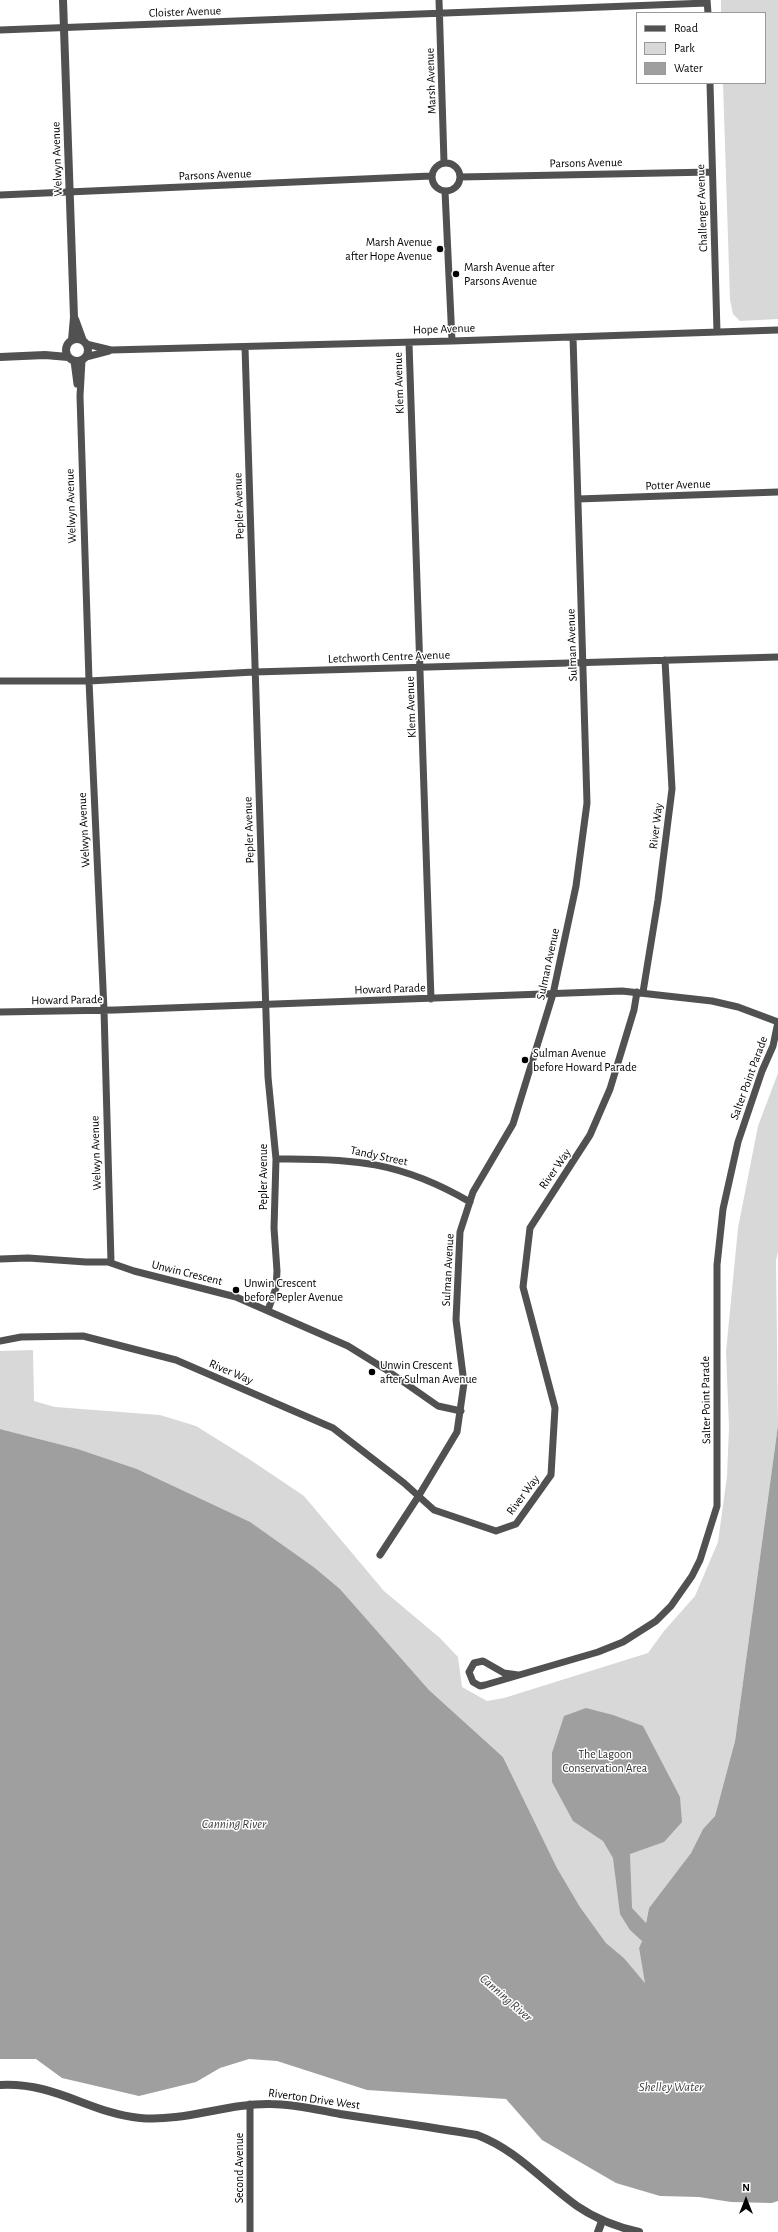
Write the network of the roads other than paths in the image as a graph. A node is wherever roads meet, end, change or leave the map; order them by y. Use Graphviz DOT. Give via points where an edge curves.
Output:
graph roads {
  1 [pos="63,0"];
  2 [pos="439,0"];
  3 [pos="707,2"];
  4 [pos="708,12"];
  5 [pos="440,13"];
  6 [pos="64,28"];
  7 [pos="0,30"];
  8 [pos="710,84"];
  9 [pos="444,162"];
  10 [pos="712,172"];
  11 [pos="431,176"];
  12 [pos="460,176"];
  13 [pos="445,191"];
  14 [pos="70,192"];
  15 [pos="0,195"];
  16 [pos="74,317"];
  17 [pos="778,330"];
  18 [pos="717,332"];
  19 [pos="573,337"];
  20 [pos="72,340"];
  21 [pos="452,342"];
  22 [pos="84,343"];
  23 [pos="409,343"];
  24 [pos="66,347"];
  25 [pos="245,347"];
  26 [pos="111,350"];
  27 [pos="45,355"];
  28 [pos="0,357"];
  29 [pos="77,359"];
  30 [pos="778,492"];
  31 [pos="578,500"];
  32 [pos="778,657"];
  33 [pos="665,660"];
  34 [pos="584,663"];
  35 [pos="421,667"];
  36 [pos="254,672"];
  37 [pos="0,681"];
  38 [pos="89,681"];
  39 [pos="640,992"];
  40 [pos="553,994"];
  41 [pos="431,999"];
  42 [pos="266,1004"];
  43 [pos="104,1010"];
  44 [pos="0,1012"];
  45 [pos="778,1022"];
  46 [pos="276,1158"];
  47 [pos="470,1202"];
  48 [pos="0,1259"];
  49 [pos="111,1262"];
  50 [pos="268,1310"];
  51 [pos="0,1341"];
  52 [pos="461,1411"];
  53 [pos="418,1498"];
  54 [pos="380,1555"];
  55 [pos="518,1675"];
  56 [pos="0,2085"];
  57 [pos="250,2104"];
  58 [pos="602,2220"];
  59 [pos="250,2232"];
  60 [pos="598,2232"];
  61 [pos="639,2232"];
  1 -- 6 [label="street, Welwyn Avenue"];
  2 -- 5 [label="street, Marsh Avenue"];
  3 -- 4 [label="street"];
  3 -- 5 [label="street, Cloister Avenue"];
  5 -- 6 [label="street, Cloister Avenue"];
  5 -- 9 [label="street, Marsh Avenue"];
  6 -- 7 [label="street, Cloister Avenue"];
  6 -- 14 [label="street, Welwyn Avenue"];
  8 -- 10 [label="street, Challenger Avenue"];
  9 -- 11 [label="street" via="434,168"];
  9 -- 12 [label="street" via="449,162 457,168"];
  10 -- 12 [label="street, Parsons Avenue"];
  10 -- 18 [label="street, Challenger Avenue"];
  11 -- 13 [label="street" via="434,185"];
  11 -- 14 [label="street, Parsons Avenue"];
  12 -- 13 [label="street" via="457,185"];
  13 -- 21 [label="street"];
  14 -- 15 [label="street, Parsons Avenue"];
  14 -- 16 [label="street, Welwyn Avenue"];
  16 -- 20 [label="street, Welwyn Avenue"];
  16 -- 22 [label="street, Welwyn Avenue"];
  17 -- 18 [label="street, Hope Avenue"];
  18 -- 19 [label="street, Hope Avenue"];
  19 -- 21 [label="street, Hope Avenue"];
  19 -- 31 [label="street, Sulman Avenue"];
  20 -- 22 [label="street"];
  20 -- 24 [label="street"];
  21 -- 23 [label="street, Hope Avenue"];
  22 -- 26 [label="street, Hope Avenue"];
  22 -- 29 [label="street, Welwyn Avenue" via="88,350"];
  23 -- 25 [label="street, Hope Avenue"];
  23 -- 35 [label="street, Klem Avenue"];
  24 -- 27 [label="street, Hope Avenue"];
  24 -- 29 [label="street, Welwyn Avenue"];
  25 -- 26 [label="street, Hope Avenue"];
  25 -- 36 [label="street, Pepler Avenue"];
  26 -- 29 [label="street, Hope Avenue"];
  27 -- 28 [label="street, Hope Avenue"];
  27 -- 29 [label="street, Hope Avenue"];
  29 -- 38 [label="street, Welwyn Avenue"];
  30 -- 31 [label="street, Potter Avenue"];
  31 -- 34 [label="street, Sulman Avenue"];
  32 -- 33 [label="street, Letchworth Centre Avenue"];
  33 -- 34 [label="street, Letchworth Centre Avenue"];
  33 -- 39 [label="street, River Way" via="672,789 658,900"];
  34 -- 35 [label="street, Letchworth Centre Avenue"];
  34 -- 40 [label="street, Sulman Avenue" via="587,803 576,886"];
  35 -- 36 [label="street, Letchworth Centre Avenue"];
  35 -- 41 [label="street, Klem Avenue"];
  36 -- 38 [label="street, Letchworth Centre Avenue"];
  36 -- 42 [label="street, Pepler Avenue"];
  37 -- 38 [label="street, Letchworth Centre Avenue"];
  38 -- 43 [label="street, Welwyn Avenue"];
  39 -- 40 [label="street, Howard Parade"];
  39 -- 45 [label="street, Howard Parade" via="712,1001 738,1007"];
  39 -- 53 [label="street, River Way" via="610,1089 590,1135 579,1155 535,1217 529,1232 522,1287 555,1408 552,1475 518,1522 498,1531 434,1510"];
  40 -- 41 [label="street, Howard Parade"];
  40 -- 47 [label="street, Sulman Avenue" via="513,1124 473,1192"];
  41 -- 42 [label="street, Howard Parade"];
  42 -- 43 [label="street, Howard Parade"];
  42 -- 46 [label="street, Pepler Avenue" via="268,1077"];
  43 -- 44 [label="street, Howard Parade"];
  43 -- 49 [label="street, Welwyn Avenue"];
  45 -- 55 [label="street, Salter Point Parade" via="773,1046 738,1142 723,1209 716,1272 717,1506 700,1560 671,1606 641,1631 598,1652"];
  46 -- 47 [label="street, Tandy Street" via="331,1158 397,1169 445,1187"];
  46 -- 50 [label="street, Pepler Avenue" via="274,1228 277,1280"];
  47 -- 52 [label="street, Sulman Avenue" via="460,1232 456,1284 456,1320 463,1374"];
  48 -- 49 [label="street, Unwin Crescent"];
  49 -- 50 [label="street, Unwin Crescent" via="134,1271 236,1297"];
  50 -- 52 [label="street, Unwin Crescent" via="353,1349 438,1406"];
  51 -- 53 [label="street, River Way" via="21,1337 84,1336 176,1360 333,1428 404,1483"];
  52 -- 53 [label="street, Sulman Avenue" via="454,1440"];
  53 -- 54 [label="street, Sulman Avenue"];
  55 -- 55 [label="street, Salter Point Parade" via="480,1686 472,1682 469,1672 474,1663 483,1661 504,1673"];
  56 -- 57 [label="street, Riverton Drive West" via="18,2084 51,2090 108,2110 142,2118 173,2118"];
  57 -- 58 [label="street, Riverton Drive West" via="274,2104 477,2135 508,2150 577,2206"];
  57 -- 59 [label="street, Second Avenue"];
  58 -- 60 [label="street"];
  58 -- 61 [label="street, Riverton Drive West" via="617,2227"];
}
